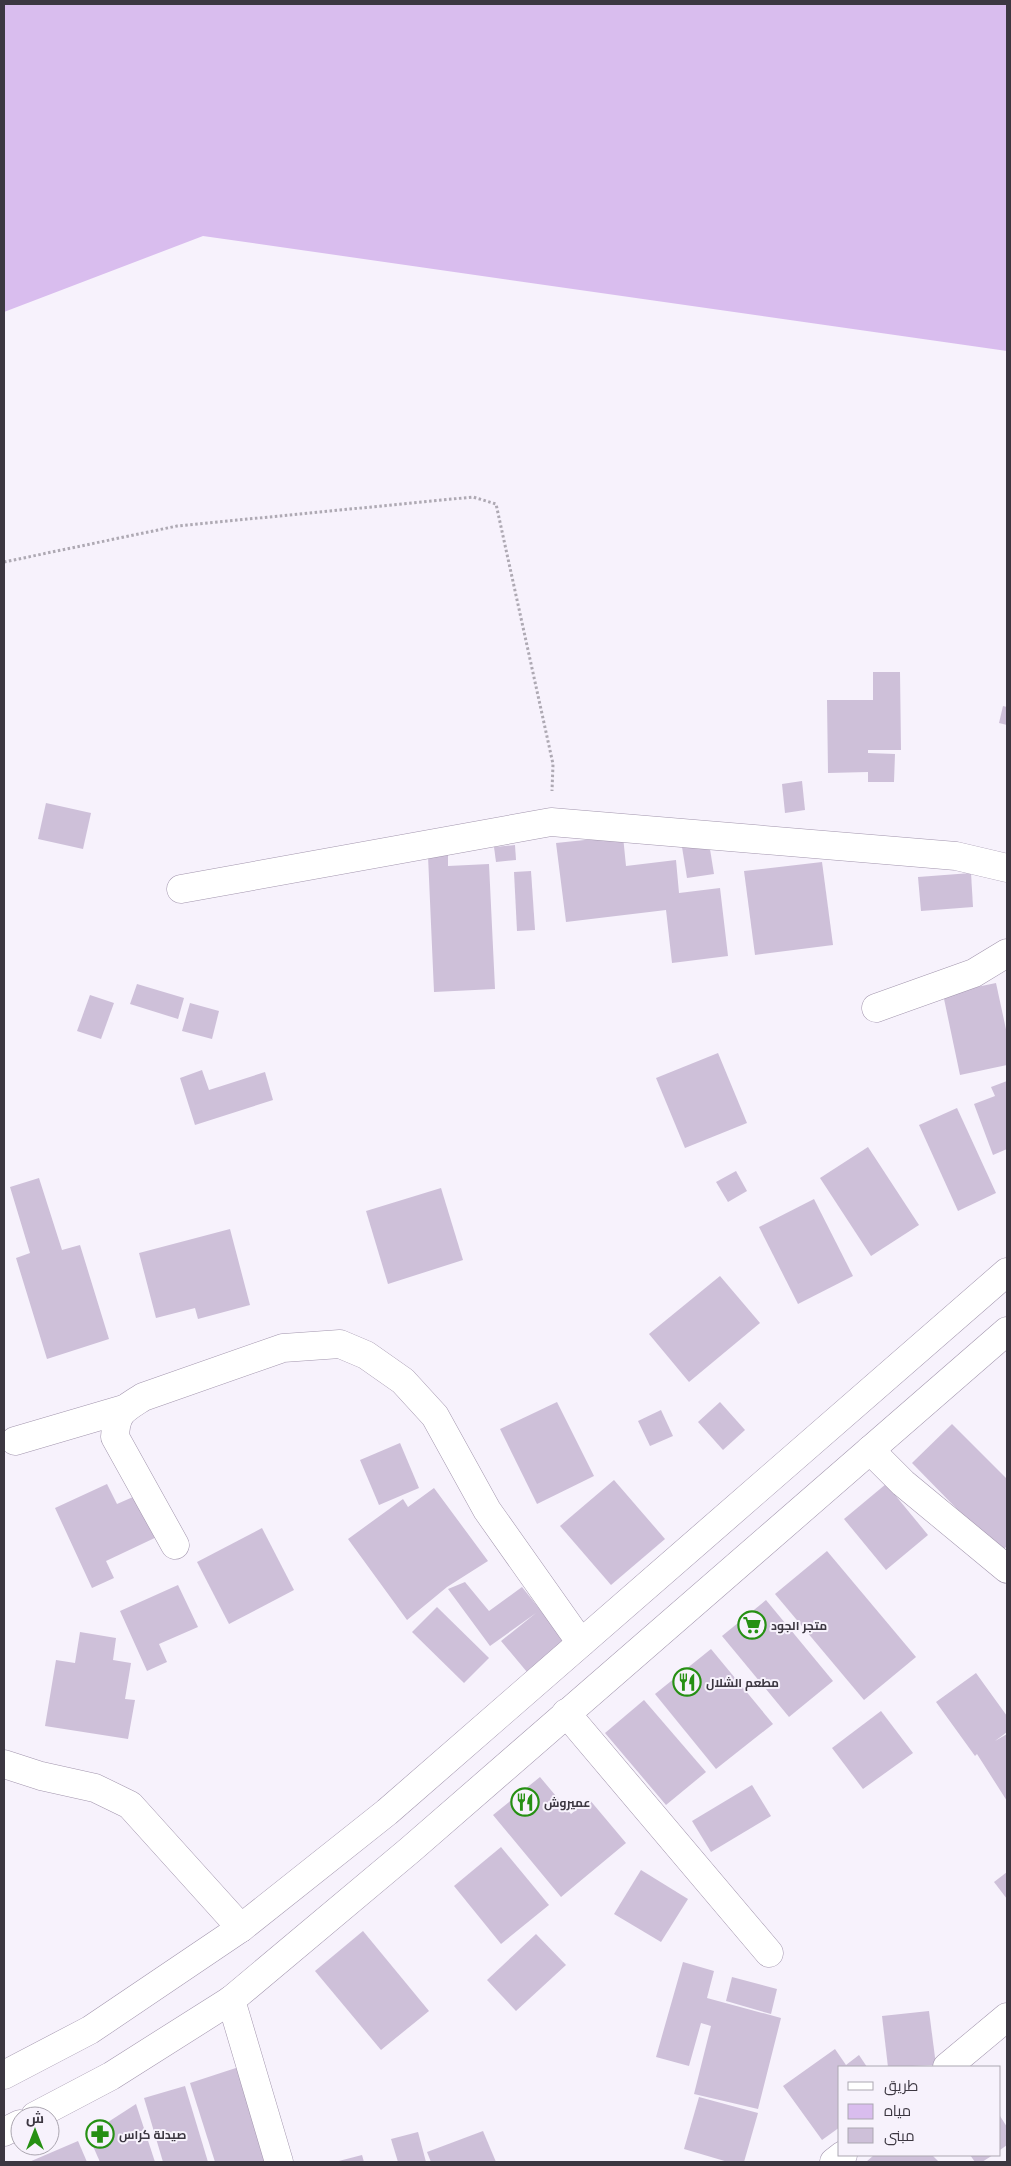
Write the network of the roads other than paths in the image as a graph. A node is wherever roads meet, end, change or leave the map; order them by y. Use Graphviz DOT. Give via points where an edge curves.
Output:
graph roads {
  1 [pos="1007,868"];
  2 [pos="181,888"];
  3 [pos="1007,953"];
  4 [pos="876,1008"];
  5 [pos="1007,1272"];
  6 [pos="1007,1332"];
  7 [pos="124,1409"];
  8 [pos="15,1441"];
  9 [pos="870,1450"];
  10 [pos="175,1544"];
  11 [pos="1007,1569"];
  12 [pos="581,1643"];
  13 [pos="566,1713"];
  14 [pos="4,1764"];
  15 [pos="242,1928"];
  16 [pos="769,1953"];
  17 [pos="231,2000"];
  18 [pos="1007,2017"];
  19 [pos="948,2066"];
  20 [pos="4,2075"];
  21 [pos="54,2106"];
  22 [pos="279,2162"];
  1 -- 2 [label="street" via="956,856 551,822"];
  3 -- 4 [label="street" via="974,973"];
  5 -- 12 [label="street"];
  6 -- 9 [label="street"];
  7 -- 8 [label="street"];
  7 -- 10 [label="street" via="116,1421 115,1437"];
  7 -- 12 [label="street" via="143,1397 282,1348 340,1344 366,1355 403,1381 435,1416 487,1510"];
  9 -- 11 [label="street" via="903,1483"];
  9 -- 13 [label="street"];
  12 -- 15 [label="street" via="387,1812"];
  13 -- 16 [label="street"];
  13 -- 17 [label="street" via="410,1850"];
  14 -- 15 [label="street" via="95,1788 130,1805"];
  15 -- 20 [label="street" via="90,2030"];
  17 -- 21 [label="street" via="112,2076"];
  17 -- 22 [label="street"];
  18 -- 19 [label="street"];
}
